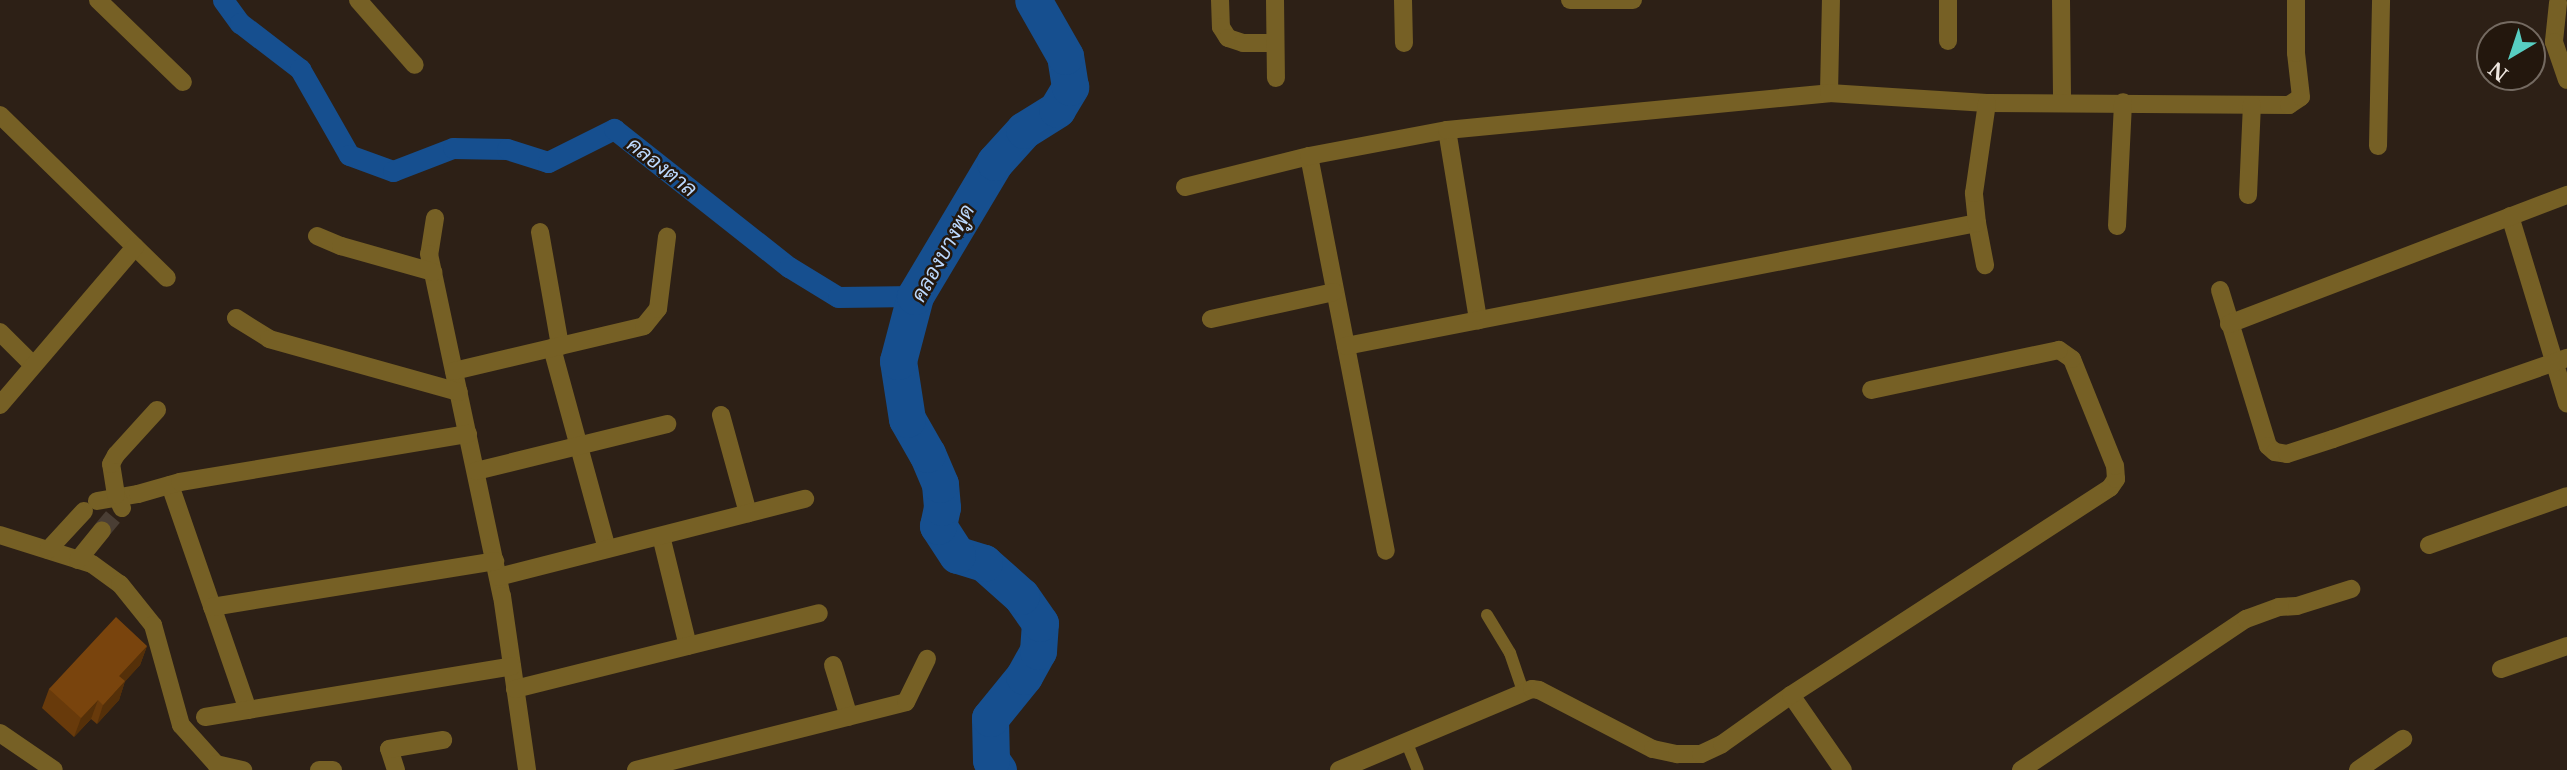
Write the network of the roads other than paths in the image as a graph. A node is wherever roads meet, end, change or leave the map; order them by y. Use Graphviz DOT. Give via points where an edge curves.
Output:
graph roads {
  1 [pos="98,0"];
  2 [pos="358,0"];
  3 [pos="1220,0"];
  4 [pos="1275,0"];
  5 [pos="1403,0"];
  6 [pos="1570,0"];
  7 [pos="1633,0"];
  8 [pos="1831,0"];
  9 [pos="1948,0"];
  10 [pos="2061,0"];
  11 [pos="2296,0"];
  12 [pos="2381,0"];
  13 [pos="2558,3"];
  14 [pos="1948,41"];
  15 [pos="1275,43"];
  16 [pos="1404,43"];
  17 [pos="415,65"];
  18 [pos="1276,78"];
  19 [pos="2567,80"];
  20 [pos="183,82"];
  21 [pos="1829,93"];
  22 [pos="2062,102"];
  23 [pos="2123,102"];
  24 [pos="1987,103"];
  25 [pos="2252,105"];
  26 [pos="0,115"];
  27 [pos="1447,130"];
  28 [pos="2378,146"];
  29 [pos="1310,156"];
  30 [pos="1185,187"];
  31 [pos="2248,195"];
  32 [pos="2567,195"];
  33 [pos="2510,216"];
  34 [pos="435,218"];
  35 [pos="1977,223"];
  36 [pos="2117,226"];
  37 [pos="540,232"];
  38 [pos="317,236"];
  39 [pos="667,237"];
  40 [pos="135,247"];
  41 [pos="1985,265"];
  42 [pos="433,272"];
  43 [pos="167,278"];
  44 [pos="2220,290"];
  45 [pos="1334,292"];
  46 [pos="236,318"];
  47 [pos="1211,319"];
  48 [pos="1478,320"];
  49 [pos="2229,324"];
  50 [pos="0,332"];
  51 [pos="1346,346"];
  52 [pos="556,347"];
  53 [pos="2560,360"];
  54 [pos="33,365"];
  55 [pos="454,371"];
  56 [pos="1871,390"];
  57 [pos="459,392"];
  58 [pos="2567,404"];
  59 [pos="0,405"];
  60 [pos="157,410"];
  61 [pos="721,415"];
  62 [pos="667,424"];
  63 [pos="468,434"];
  64 [pos="579,446"];
  65 [pos="476,471"];
  66 [pos="170,485"];
  67 [pos="2567,496"];
  68 [pos="805,499"];
  69 [pos="113,513"];
  70 [pos="748,513"];
  71 [pos="0,535"];
  72 [pos="661,536"];
  73 [pos="2429,545"];
  74 [pos="607,549"];
  75 [pos="48,550"];
  76 [pos="1386,551"];
  77 [pos="78,560"];
  78 [pos="496,569"];
  79 [pos="2351,589"];
  80 [pos="212,607"];
  81 [pos="819,612"];
  82 [pos="1487,615"];
  83 [pos="688,646"];
  84 [pos="2567,646"];
  85 [pos="927,659"];
  86 [pos="512,666"];
  87 [pos="832,666"];
  88 [pos="2501,669"];
  89 [pos="515,689"];
  90 [pos="1523,691"];
  91 [pos="1791,695"];
  92 [pos="248,710"];
  93 [pos="205,717"];
  94 [pos="849,717"];
  95 [pos="0,733"];
  96 [pos="2403,738"];
  97 [pos="443,740"];
  98 [pos="1406,741"];
  99 [pos="54,770"];
  100 [pos="243,770"];
  101 [pos="319,770"];
  102 [pos="333,770"];
  103 [pos="396,770"];
  104 [pos="527,770"];
  105 [pos="636,770"];
  106 [pos="1339,770"];
  107 [pos="1418,770"];
  108 [pos="1843,770"];
  109 [pos="2021,770"];
  110 [pos="2358,770"];
  1 -- 20 [label="street"];
  2 -- 17 [label="street"];
  3 -- 15 [label="street" via="1221,27 1228,37 1243,43"];
  4 -- 15 [label="street"];
  5 -- 16 [label="street"];
  6 -- 7 [label="street"];
  8 -- 21 [label="street"];
  9 -- 14 [label="street"];
  10 -- 22 [label="street"];
  11 -- 25 [label="street" via="2301,97 2289,105"];
  12 -- 28 [label="street"];
  13 -- 19 [label="street" via="2554,42"];
  15 -- 18 [label="street"];
  21 -- 24 [label="street"];
  21 -- 27 [label="street"];
  22 -- 23 [label="street"];
  22 -- 24 [label="street"];
  23 -- 25 [label="street"];
  23 -- 36 [label="street"];
  24 -- 35 [label="street" via="1974,193"];
  25 -- 31 [label="street"];
  26 -- 40 [label="street"];
  27 -- 29 [label="street"];
  27 -- 48 [label="street"];
  29 -- 30 [label="street"];
  29 -- 45 [label="street"];
  32 -- 33 [label="street"];
  33 -- 49 [label="street"];
  33 -- 53 [label="street"];
  34 -- 42 [label="street" via="429,244"];
  35 -- 41 [label="street"];
  35 -- 48 [label="street"];
  37 -- 52 [label="street"];
  38 -- 42 [label="street"];
  39 -- 52 [label="street" via="658,309 649,322"];
  40 -- 43 [label="street"];
  40 -- 54 [label="street"];
  42 -- 55 [label="street"];
  44 -- 49 [label="street"];
  45 -- 47 [label="street"];
  45 -- 51 [label="street"];
  46 -- 57 [label="street" via="269,339"];
  48 -- 51 [label="street"];
  49 -- 53 [label="street" via="2268,446 2287,454"];
  50 -- 54 [label="street"];
  51 -- 76 [label="street"];
  52 -- 55 [label="street"];
  52 -- 64 [label="street"];
  53 -- 58 [label="street"];
  54 -- 59 [label="street"];
  55 -- 57 [label="street"];
  56 -- 91 [label="street" via="2059,350 2072,359 2115,466 2116,480"];
  57 -- 63 [label="street"];
  60 -- 69 [label="street" via="116,455 111,475"];
  61 -- 70 [label="street"];
  62 -- 64 [label="street"];
  63 -- 65 [label="street"];
  63 -- 66 [label="street"];
  64 -- 65 [label="street"];
  64 -- 74 [label="street"];
  65 -- 78 [label="street"];
  66 -- 69 [label="street" via="138,494"];
  66 -- 80 [label="street"];
  67 -- 73 [label="street"];
  68 -- 70 [label="street"];
  69 -- 75 [label="street" via="91,506"];
  69 -- 77 [label="street"];
  70 -- 72 [label="street"];
  71 -- 75 [label="street"];
  72 -- 74 [label="street"];
  72 -- 83 [label="street"];
  74 -- 78 [label="street"];
  75 -- 77 [label="street"];
  77 -- 100 [label="street" via="120,584 142,607 153,625 181,725 216,764"];
  78 -- 80 [label="street"];
  78 -- 86 [label="street"];
  79 -- 109 [label="street" via="2246,619"];
  80 -- 92 [label="street"];
  81 -- 83 [label="street"];
  82 -- 90 [label="lane" via="1510,653"];
  83 -- 89 [label="street"];
  84 -- 88 [label="street"];
  85 -- 94 [label="street" via="906,702"];
  86 -- 89 [label="street"];
  86 -- 92 [label="street"];
  87 -- 94 [label="street"];
  89 -- 104 [label="street"];
  90 -- 91 [label="street" via="1539,690 1626,737 1677,754 1701,754 1722,744"];
  90 -- 98 [label="street"];
  91 -- 108 [label="street"];
  92 -- 93 [label="street"];
  94 -- 105 [label="street"];
  95 -- 99 [label="street"];
  96 -- 110 [label="street"];
  97 -- 103 [label="street" via="389,749"];
  98 -- 106 [label="street"];
  98 -- 107 [label="lane"];
  101 -- 102 [label="street"];
}
